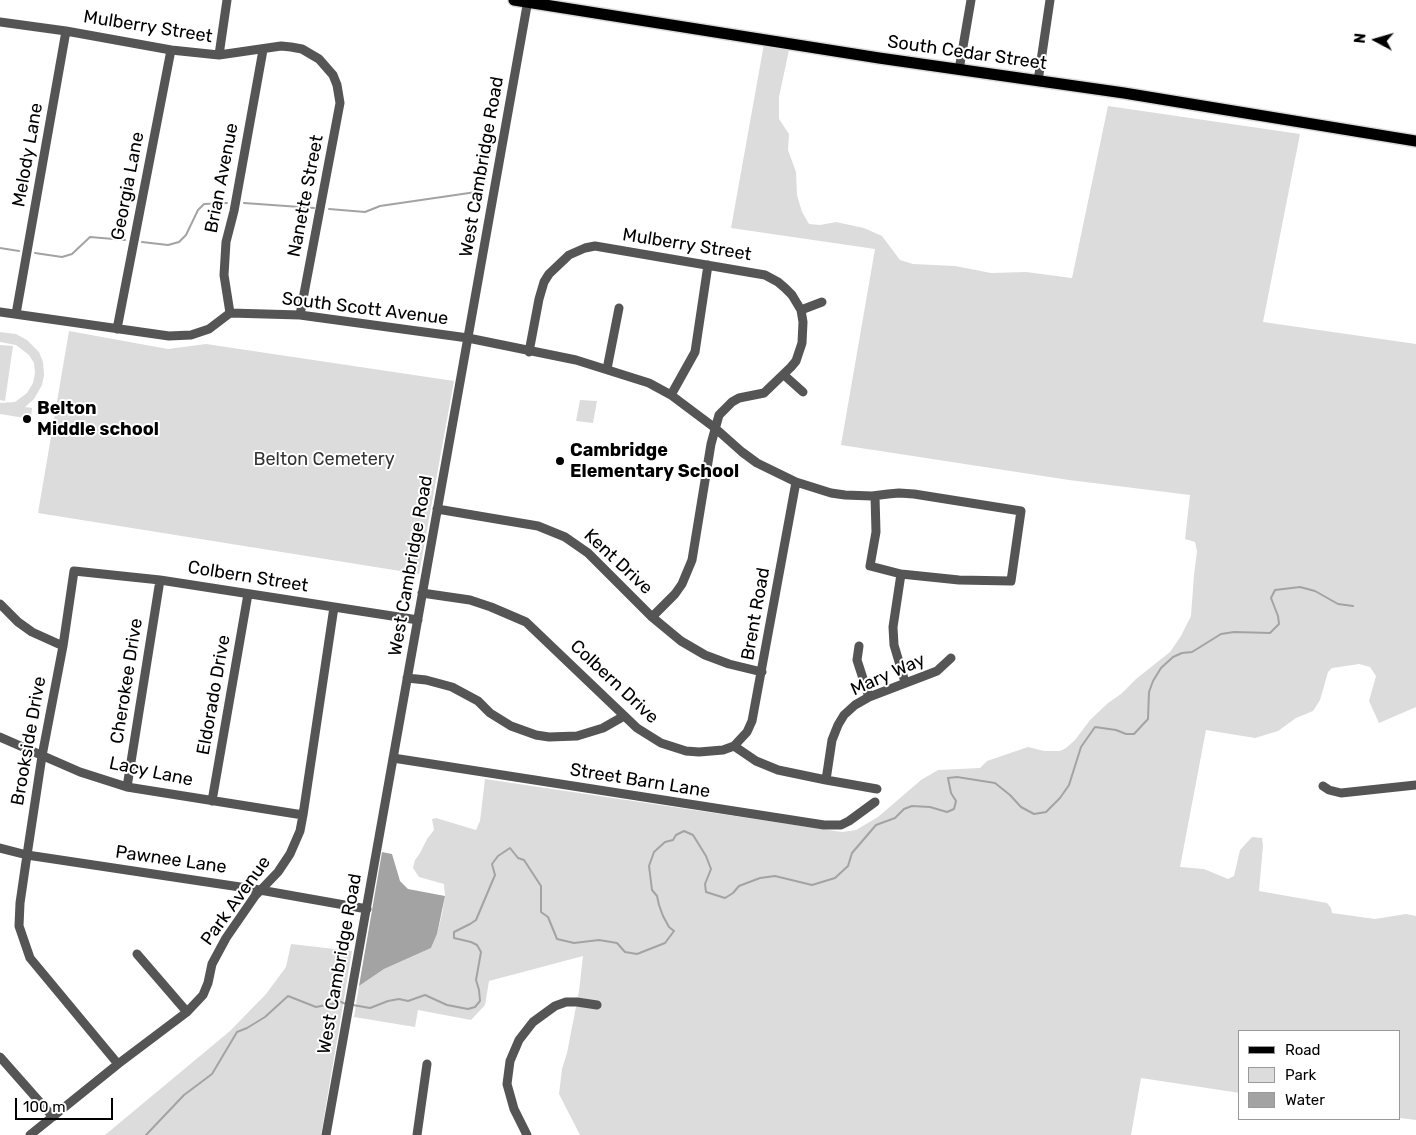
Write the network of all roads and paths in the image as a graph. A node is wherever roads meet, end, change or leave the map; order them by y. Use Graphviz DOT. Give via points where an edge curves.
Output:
graph roads {
  1 [pos="227,0"];
  2 [pos="514,0"];
  3 [pos="971,0"];
  4 [pos="1050,0"];
  5 [pos="528,1"];
  6 [pos="0,22"];
  7 [pos="66,31"];
  8 [pos="171,50"];
  9 [pos="263,50"];
  10 [pos="219,54"];
  11 [pos="959,70"];
  12 [pos="1038,81"];
  13 [pos="336,83"];
  14 [pos="1416,140"];
  15 [pos="708,265"];
  16 [pos="822,302"];
  17 [pos="619,308"];
  18 [pos="800,310"];
  19 [pos="0,312"];
  20 [pos="230,313"];
  21 [pos="16,314"];
  22 [pos="300,315"];
  23 [pos="117,328"];
  24 [pos="468,338"];
  25 [pos="529,352"];
  26 [pos="607,369"];
  27 [pos="784,375"];
  28 [pos="803,392"];
  29 [pos="671,395"];
  30 [pos="715,428"];
  31 [pos="796,482"];
  32 [pos="875,496"];
  33 [pos="438,509"];
  34 [pos="74,570"];
  35 [pos="901,574"];
  36 [pos="160,580"];
  37 [pos="248,594"];
  38 [pos="422,594"];
  39 [pos="0,604"];
  40 [pos="334,607"];
  41 [pos="652,617"];
  42 [pos="418,620"];
  43 [pos="63,646"];
  44 [pos="858,646"];
  45 [pos="951,658"];
  46 [pos="762,672"];
  47 [pos="407,678"];
  48 [pos="905,682"];
  49 [pos="870,696"];
  50 [pos="624,716"];
  51 [pos="0,737"];
  52 [pos="734,746"];
  53 [pos="42,756"];
  54 [pos="393,758"];
  55 [pos="826,780"];
  56 [pos="1416,785"];
  57 [pos="1323,786"];
  58 [pos="127,787"];
  59 [pos="877,789"];
  60 [pos="212,801"];
  61 [pos="875,802"];
  62 [pos="303,815"];
  63 [pos="0,848"];
  64 [pos="26,856"];
  65 [pos="260,890"];
  66 [pos="366,909"];
  67 [pos="137,954"];
  68 [pos="597,1005"];
  69 [pos="187,1012"];
  70 [pos="0,1057"];
  71 [pos="118,1064"];
  72 [pos="427,1064"];
  73 [pos="53,1117"];
  74 [pos="30,1135"];
  75 [pos="326,1135"];
  76 [pos="417,1135"];
  77 [pos="526,1135"];
  1 -- 10 [label="street"];
  2 -- 5 [label="main road, South Cedar Street"];
  3 -- 11 [label="street"];
  4 -- 12 [label="street"];
  5 -- 11 [label="main road, South Cedar Street"];
  5 -- 24 [label="street, West Cambridge Road"];
  6 -- 7 [label="street, Mulberry Street"];
  7 -- 8 [label="street, Mulberry Street"];
  7 -- 21 [label="street, Melody Lane"];
  8 -- 10 [label="street, Mulberry Street"];
  8 -- 23 [label="street, Georgia Lane"];
  9 -- 10 [label="street, Mulberry Street"];
  9 -- 13 [label="street, Mulberry Street" via="281,46 310,53 326,66"];
  9 -- 20 [label="street, Brian Avenue" via="226,242 224,275"];
  11 -- 12 [label="main road, South Cedar Street"];
  12 -- 14 [label="main road, South Cedar Street"];
  13 -- 22 [label="street, Nanette Street" via="339,113"];
  15 -- 18 [label="street, Mulberry Street" via="765,274 792,295"];
  15 -- 25 [label="street, Mulberry Street" via="595,246 577,251 561,262 544,282"];
  15 -- 29 [label="street" via="696,352"];
  16 -- 18 [label="street"];
  17 -- 26 [label="street"];
  18 -- 27 [label="street" via="802,343 796,360"];
  19 -- 21 [label="street"];
  20 -- 22 [label="street, South Scott Avenue"];
  20 -- 23 [label="street" via="208,329 191,336"];
  21 -- 23 [label="street"];
  22 -- 24 [label="street, South Scott Avenue"];
  24 -- 25 [label="street, South Scott Avenue"];
  24 -- 33 [label="street, West Cambridge Road"];
  25 -- 26 [label="street, South Scott Avenue"];
  26 -- 29 [label="street, South Scott Avenue" via="649,383"];
  27 -- 28 [label="street"];
  27 -- 30 [label="street" via="764,393 732,402 719,415"];
  29 -- 30 [label="street, South Scott Avenue"];
  30 -- 31 [label="street, South Scott Avenue" via="745,455"];
  30 -- 41 [label="street" via="692,560 676,594"];
  31 -- 32 [label="street" via="831,493"];
  31 -- 46 [label="street, Brent Road"];
  32 -- 35 [label="street" via="876,532 870,566"];
  32 -- 35 [label="street" via="914,494 1021,511 1011,581"];
  33 -- 38 [label="street, West Cambridge Road"];
  33 -- 41 [label="street, Kent Drive" via="538,526 566,537 588,553"];
  34 -- 36 [label="street, Colbern Street"];
  34 -- 43 [label="street, Brookside Drive"];
  35 -- 48 [label="street" via="893,627 894,645"];
  36 -- 37 [label="street, Colbern Street"];
  36 -- 58 [label="street, Cherokee Drive"];
  37 -- 40 [label="street, Colbern Street"];
  37 -- 60 [label="street, Eldorado Drive"];
  38 -- 42 [label="street, West Cambridge Road"];
  38 -- 50 [label="street, Colbern Drive" via="470,600 526,622"];
  39 -- 43 [label="street" via="32,632"];
  40 -- 42 [label="street, Colbern Street"];
  40 -- 62 [label="street, Park Avenue"];
  41 -- 46 [label="street, Kent Drive" via="681,641 705,655"];
  42 -- 47 [label="street, West Cambridge Road"];
  43 -- 53 [label="street, Brookside Drive"];
  44 -- 49 [label="street" via="857,660"];
  45 -- 48 [label="street, Mary Way" via="938,671"];
  46 -- 52 [label="street, Brent Road" via="752,721"];
  47 -- 50 [label="street" via="452,687 478,701 511,726 536,735 577,736 603,728"];
  47 -- 54 [label="street, West Cambridge Road"];
  48 -- 49 [label="street, Mary Way"];
  49 -- 55 [label="street, Mary Way" via="855,705 838,725 832,740"];
  50 -- 52 [label="street, Colbern Drive" via="648,736 674,748 711,752"];
  51 -- 53 [label="street, Lacy Lane"];
  52 -- 55 [label="street" via="768,766"];
  53 -- 58 [label="street, Lacy Lane"];
  53 -- 64 [label="street, Brookside Drive"];
  54 -- 61 [label="street, Street Barn Lane" via="824,825 841,825"];
  54 -- 66 [label="street, West Cambridge Road"];
  55 -- 59 [label="street"];
  56 -- 57 [label="street" via="1341,793"];
  58 -- 60 [label="street, Lacy Lane"];
  60 -- 62 [label="street, Lacy Lane"];
  62 -- 65 [label="street, Park Avenue" via="290,854"];
  63 -- 64 [label="street, Pawnee Lane"];
  64 -- 65 [label="street, Pawnee Lane"];
  64 -- 71 [label="street, Brookside Drive" via="20,926 30,958"];
  65 -- 66 [label="street, Pawnee Lane"];
  65 -- 69 [label="street, Park Avenue" via="217,952 203,995"];
  66 -- 75 [label="street, West Cambridge Road"];
  67 -- 69 [label="street"];
  68 -- 77 [label="street" via="566,1002 555,1006 533,1022 519,1040 510,1061 508,1084 514,1109"];
  69 -- 71 [label="street, Park Avenue"];
  70 -- 73 [label="street"];
  71 -- 73 [label="street, Park Avenue"];
  72 -- 76 [label="street"];
  73 -- 74 [label="street, Park Avenue"];
}
